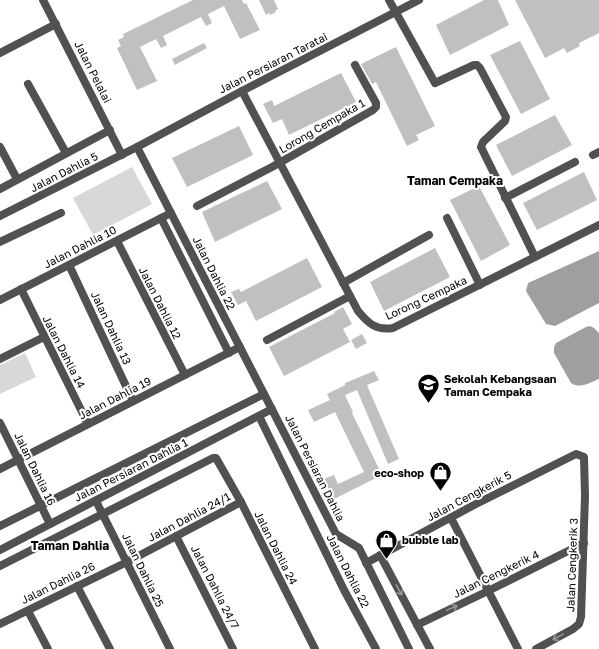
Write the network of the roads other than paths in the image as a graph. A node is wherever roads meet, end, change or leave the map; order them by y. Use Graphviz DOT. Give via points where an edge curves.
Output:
graph roads {
  1 [pos="44,0"];
  2 [pos="389,0"];
  3 [pos="419,0"];
  4 [pos="395,13"];
  5 [pos="56,24"];
  6 [pos="0,53"];
  7 [pos="355,65"];
  8 [pos="28,84"];
  9 [pos="242,91"];
  10 [pos="110,130"];
  11 [pos="0,147"];
  12 [pos="137,147"];
  13 [pos="66,153"];
  14 [pos="122,155"];
  15 [pos="280,162"];
  16 [pos="575,162"];
  17 [pos="18,179"];
  18 [pos="0,189"];
  19 [pos="505,198"];
  20 [pos="198,206"];
  21 [pos="61,213"];
  22 [pos="171,213"];
  23 [pos="0,216"];
  24 [pos="161,218"];
  25 [pos="447,218"];
  26 [pos="599,225"];
  27 [pos="429,235"];
  28 [pos="117,240"];
  29 [pos="0,242"];
  30 [pos="535,257"];
  31 [pos="69,265"];
  32 [pos="343,283"];
  33 [pos="480,285"];
  34 [pos="21,289"];
  35 [pos="350,296"];
  36 [pos="0,300"];
  37 [pos="44,337"];
  38 [pos="267,340"];
  39 [pos="240,347"];
  40 [pos="229,353"];
  41 [pos="0,359"];
  42 [pos="184,375"];
  43 [pos="264,394"];
  44 [pos="133,401"];
  45 [pos="272,409"];
  46 [pos="259,416"];
  47 [pos="0,423"];
  48 [pos="88,424"];
  49 [pos="584,457"];
  50 [pos="18,460"];
  51 [pos="0,468"];
  52 [pos="96,501"];
  53 [pos="241,502"];
  54 [pos="41,505"];
  55 [pos="103,514"];
  56 [pos="451,518"];
  57 [pos="50,524"];
  58 [pos="0,526"];
  59 [pos="176,536"];
  60 [pos="584,543"];
  61 [pos="0,550"];
  62 [pos="380,555"];
  63 [pos="127,562"];
  64 [pos="366,562"];
  65 [pos="0,566"];
  66 [pos="77,586"];
  67 [pos="488,591"];
  68 [pos="28,611"];
  69 [pos="0,624"];
  70 [pos="417,625"];
  71 [pos="48,649"];
  72 [pos="110,649"];
  73 [pos="170,649"];
  74 [pos="233,649"];
  75 [pos="315,649"];
  76 [pos="376,649"];
  77 [pos="409,649"];
  78 [pos="430,649"];
  79 [pos="518,649"];
  80 [pos="536,649"];
  1 -- 5 [label="street, Jalan Pelalai"];
  2 -- 4 [label="street"];
  3 -- 4 [label="street, Jalan Persiaran Taratai"];
  4 -- 9 [label="street, Jalan Persiaran Taratai"];
  4 -- 19 [label="street" via="435,82 474,65 480,68 506,117 506,121 482,142 481,148"];
  5 -- 6 [label="street"];
  5 -- 10 [label="street, Jalan Pelalai"];
  7 -- 15 [label="street, Lorong Cempaka 1" via="376,103 373,110"];
  8 -- 13 [label="street"];
  9 -- 12 [label="street, Jalan Persiaran Taratai"];
  9 -- 15 [label="street, Lorong Cempaka"];
  10 -- 13 [label="street"];
  10 -- 14 [label="street, Jalan Pelalai"];
  11 -- 17 [label="street"];
  12 -- 14 [label="street, Jalan Dahlia 5"];
  12 -- 22 [label="street, Jalan Dahlia 22"];
  13 -- 17 [label="street"];
  14 -- 23 [label="street, Jalan Dahlia 5"];
  15 -- 20 [label="street"];
  15 -- 32 [label="street, Lorong Cempaka"];
  16 -- 19 [label="street"];
  17 -- 18 [label="street"];
  19 -- 30 [label="street"];
  21 -- 29 [label="street"];
  22 -- 24 [label="street, Jalan Dahlia 10"];
  22 -- 39 [label="street, Jalan Dahlia 22"];
  24 -- 28 [label="street, Jalan Dahlia 10"];
  24 -- 40 [label="street"];
  25 -- 33 [label="street, Lorong Cempaka"];
  26 -- 30 [label="street, Lorong Cempaka"];
  27 -- 32 [label="street"];
  28 -- 31 [label="street, Jalan Dahlia 10"];
  28 -- 42 [label="street, Jalan Dahlia 12"];
  30 -- 33 [label="street, Lorong Cempaka"];
  31 -- 34 [label="street, Jalan Dahlia 10"];
  31 -- 44 [label="street, Jalan Dahlia 13"];
  32 -- 35 [label="street, Lorong Cempaka"];
  33 -- 35 [label="street, Lorong Cempaka" via="386,330 376,328 367,322"];
  34 -- 36 [label="street, Jalan Dahlia 10"];
  34 -- 37 [label="street, Jalan Dahlia 14"];
  35 -- 38 [label="street"];
  37 -- 41 [label="street"];
  37 -- 48 [label="street, Jalan Dahlia 14"];
  39 -- 40 [label="street, Jalan Dahlia 19"];
  39 -- 43 [label="street, Jalan Dahlia 22"];
  40 -- 42 [label="street, Jalan Dahlia 19"];
  42 -- 44 [label="street, Jalan Dahlia 19"];
  43 -- 45 [label="street, Jalan Dahlia 22"];
  43 -- 54 [label="street, Jalan Persiaran Dahlia 1"];
  44 -- 48 [label="street, Jalan Dahlia 19"];
  45 -- 46 [label="street, Jalan Persiaran Dahlia 1"];
  45 -- 64 [label="street, Jalan Persiaran Dahlia" via="336,534 359,548"];
  46 -- 52 [label="street, Jalan Persiaran Dahlia 1"];
  46 -- 76 [label="street, Jalan Dahlia 22" via="344,590"];
  47 -- 50 [label="street, Jalan Dahlia 16"];
  48 -- 50 [label="street, Jalan Dahlia 19"];
  49 -- 56 [label="street, Jalan Cengkerik 5" via="576,454"];
  49 -- 60 [label="street, Jalan Cengkerik 3"];
  50 -- 51 [label="street, Jalan Dahlia 19"];
  50 -- 54 [label="street, Jalan Dahlia 16"];
  52 -- 55 [label="street, Jalan Dahlia 25"];
  52 -- 57 [label="street, Jalan Persiaran Dahlia 1"];
  53 -- 55 [label="street, Jalan Dahlia 24" via="216,458 213,458"];
  53 -- 59 [label="street, Jalan Dahlia 24/1"];
  53 -- 75 [label="street, Jalan Dahlia 24"];
  54 -- 57 [label="street, Jalan Dahlia 16"];
  54 -- 58 [label="street, Jalan Persiaran Dahlia 1"];
  55 -- 63 [label="street, Jalan Dahlia 25"];
  55 -- 65 [label="street"];
  56 -- 62 [label="street, Jalan Cengkerik 5"];
  56 -- 67 [label="street"];
  57 -- 61 [label="street, Jalan Persiaran Dahlia 1"];
  59 -- 63 [label="street, Jalan Dahlia 24/1"];
  59 -- 74 [label="street, Jalan Dahlia 24/7"];
  60 -- 67 [label="street, Jalan Cengkerik 4"];
  60 -- 80 [label="street, Jalan Cengkerik 3, one-way" via="579,624"];
  62 -- 64 [label="street, Jalan Cengkerik 5"];
  62 -- 70 [label="street, one-way"];
  63 -- 66 [label="street, Jalan Dahlia 26"];
  63 -- 73 [label="street, Jalan Dahlia 25"];
  64 -- 77 [label="street"];
  66 -- 68 [label="street, Jalan Dahlia 26"];
  66 -- 72 [label="street"];
  70 -- 67 [label="street, Jalan Cengkerik 4, one-way"];
  67 -- 79 [label="street"];
  68 -- 69 [label="street, Jalan Dahlia 26"];
  68 -- 71 [label="street"];
  70 -- 78 [label="street"];
}
